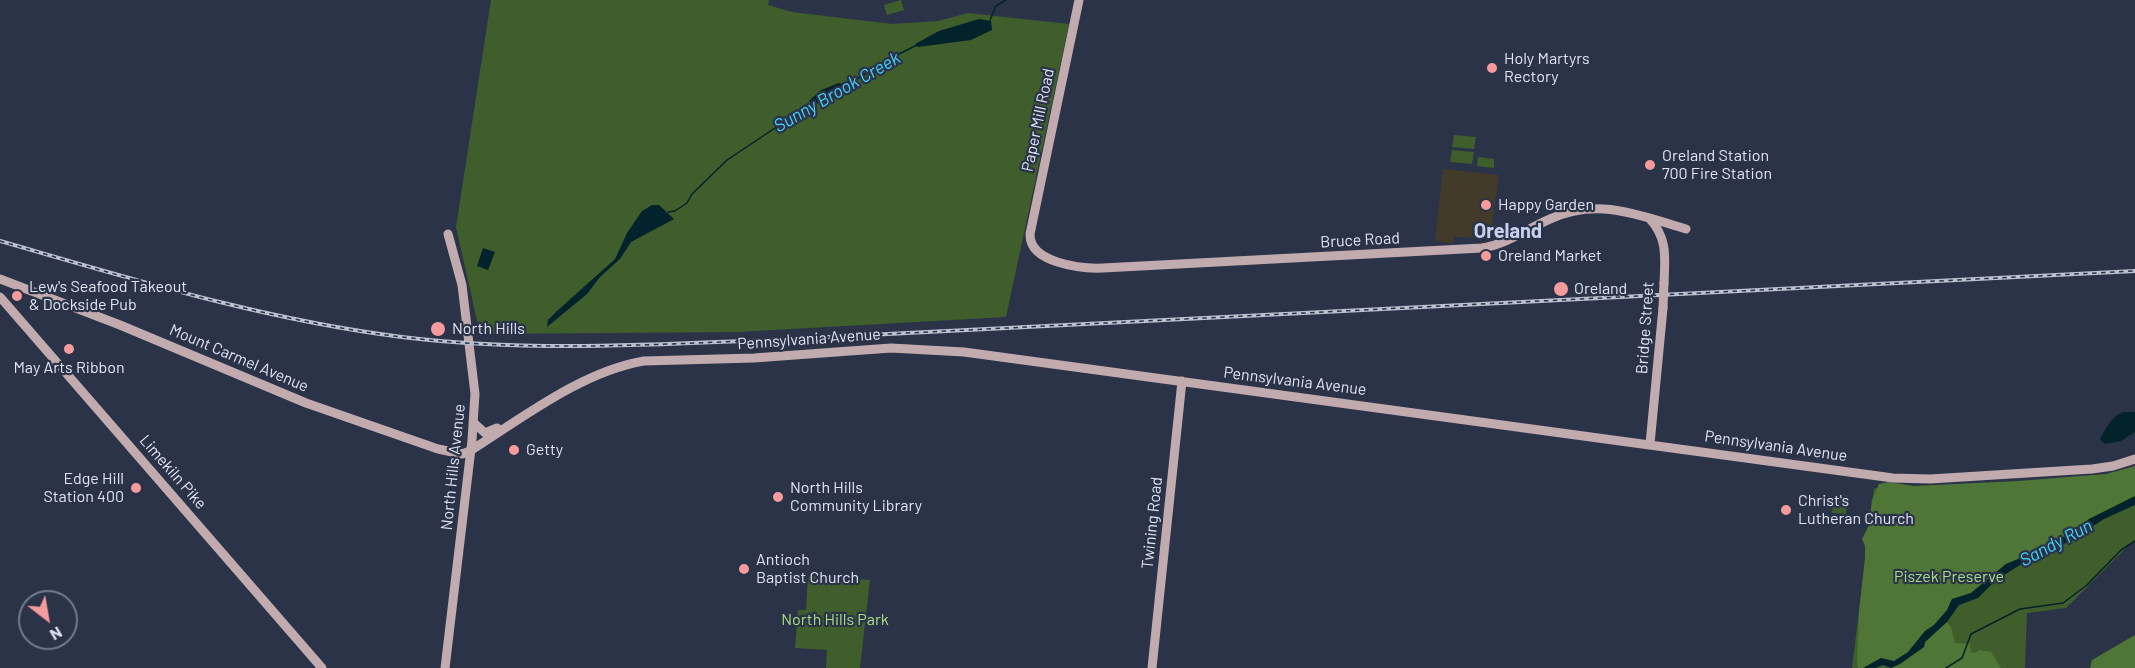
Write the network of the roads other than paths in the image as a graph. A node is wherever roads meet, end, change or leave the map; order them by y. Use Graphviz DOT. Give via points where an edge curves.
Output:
graph roads {
  1 [pos="1079,0"];
  2 [pos="1649,218"];
  3 [pos="1686,229"];
  4 [pos="448,234"];
  5 [pos="1032,246"];
  6 [pos="0,279"];
  7 [pos="0,297"];
  8 [pos="1182,381"];
  9 [pos="519,421"];
  10 [pos="474,423"];
  11 [pos="1650,444"];
  12 [pos="471,451"];
  13 [pos="2135,459"];
  14 [pos="322,668"];
  15 [pos="445,668"];
  16 [pos="1152,668"];
  1 -- 5 [label="main road, Paper Mill Road" via="1030,234"];
  2 -- 3 [label="main road, Bruce Road"];
  2 -- 5 [label="main road, Bruce Road" via="1616,209 1568,212 1509,240 1482,248 1103,268 1068,266"];
  2 -- 11 [label="main road, Bridge Street, bridge" via="1665,246"];
  4 -- 10 [label="main road, North Hills Avenue" via="464,301 475,394"];
  6 -- 12 [label="main road, Mount Carmel Avenue" via="306,403 438,449 462,454"];
  7 -- 14 [label="main road, Limekiln Pike"];
  8 -- 9 [label="main road, Pennsylvania Avenue" via="964,352 891,348 644,361 605,371"];
  8 -- 11 [label="main road, Pennsylvania Avenue"];
  8 -- 16 [label="main road, Twining Road"];
  9 -- 10 [label="main road" via="485,433"];
  9 -- 12 [label="main road, Pennsylvania Avenue"];
  10 -- 12 [label="main road, North Hills Avenue"];
  11 -- 13 [label="main road, Pennsylvania Avenue" via="1911,479 2092,469"];
  12 -- 15 [label="main road, North Hills Avenue"];
}
